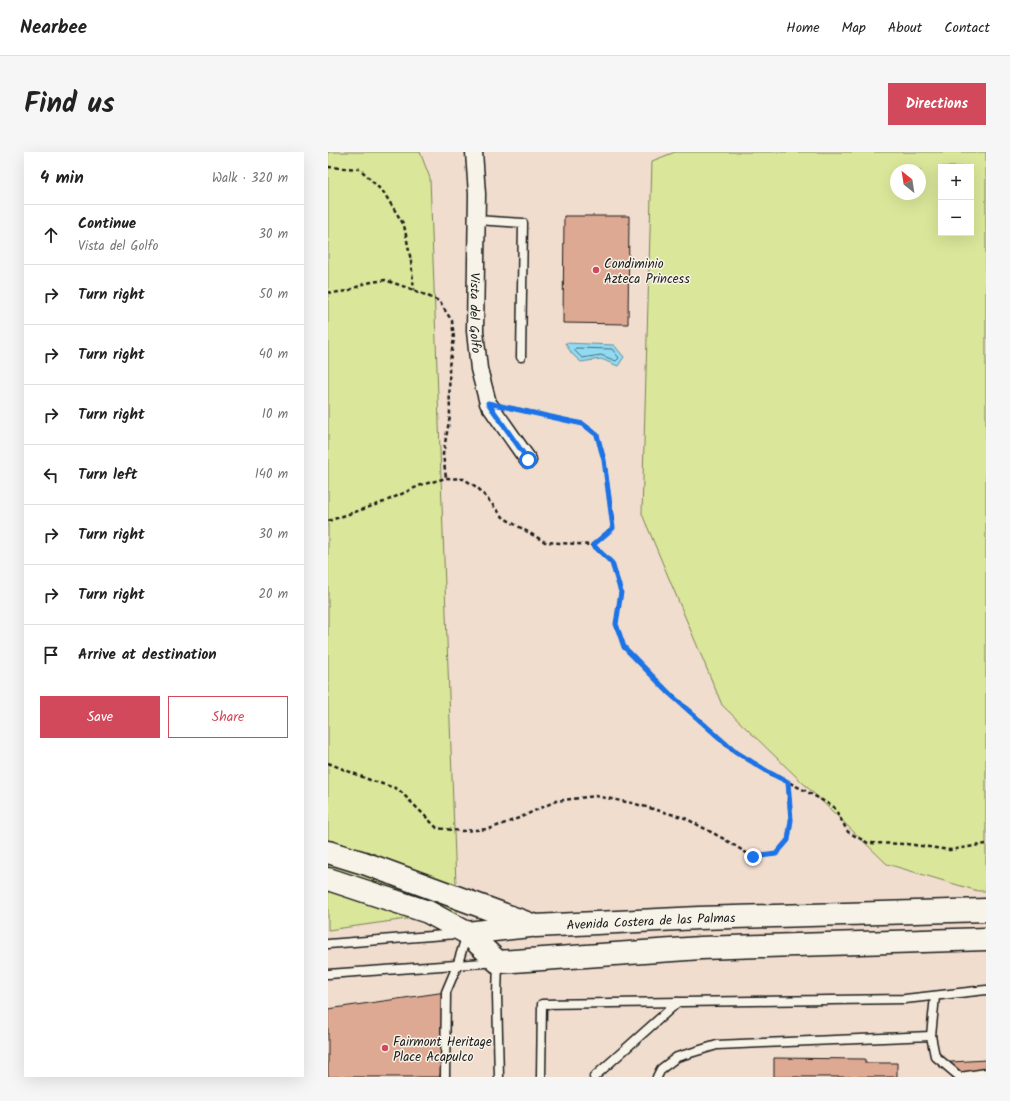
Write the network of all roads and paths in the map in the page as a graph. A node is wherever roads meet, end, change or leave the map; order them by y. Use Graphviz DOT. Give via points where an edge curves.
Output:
graph roads {
  1 [pos="474,152"];
  2 [pos="328,166"];
  3 [pos="476,220"];
  4 [pos="414,290"];
  5 [pos="328,292"];
  6 [pos="521,357"];
  7 [pos="488,403"];
  8 [pos="528,460"];
  9 [pos="446,478"];
  10 [pos="328,521"];
  11 [pos="593,545"];
  12 [pos="328,762"];
  13 [pos="788,782"];
  14 [pos="986,844"];
  15 [pos="328,852"];
  16 [pos="328,879"];
  17 [pos="986,910"];
  18 [pos="699,918"];
  19 [pos="535,926"];
  20 [pos="467,933"];
  21 [pos="986,939"];
  22 [pos="328,944"];
  23 [pos="701,948"];
  24 [pos="498,962"];
  25 [pos="457,966"];
  26 [pos="328,974"];
  27 [pos="986,990"];
  28 [pos="935,996"];
  29 [pos="678,1002"];
  30 [pos="931,1036"];
  31 [pos="986,1073"];
  32 [pos="446,1077"];
  33 [pos="499,1077"];
  34 [pos="541,1077"];
  35 [pos="594,1077"];
  36 [pos="657,1077"];
  1 -- 3 [label="street, Vista del Golfo"];
  2 -- 4 [label="path" via="360,170 384,193 404,225"];
  3 -- 6 [label="lane" via="523,223"];
  3 -- 7 [label="street, Vista del Golfo" via="475,331 479,369"];
  4 -- 5 [label="path" via="385,280 366,282 347,291"];
  4 -- 9 [label="path" via="439,301 452,321 454,340 449,366 450,416 443,454"];
  7 -- 8 [label="street, Vista del Golfo"];
  7 -- 11 [label="path" via="583,424 597,435 604,460 613,528"];
  9 -- 10 [label="path"];
  9 -- 11 [label="path" via="464,479 478,488 504,518 545,542"];
  11 -- 13 [label="path" via="612,563 621,592 616,624 624,647 670,694 733,750"];
  12 -- 13 [label="path" via="398,789 437,828 461,831 489,829 556,801 595,796 685,818 753,857 776,854 788,840 791,820"];
  13 -- 14 [label="path" via="834,807 848,832 868,843 907,844 950,850"];
  15 -- 19 [label="main road, Avenida Costera de las Palmas" via="364,862"];
  16 -- 20 [label="main road" via="428,912"];
  17 -- 18 [label="main road, Avenida Costera de las Palmas"];
  18 -- 19 [label="main road, Avenida Costera de las Palmas"];
  18 -- 23 [label="main road"];
  19 -- 20 [label="main road"];
  20 -- 22 [label="lane"];
  20 -- 24 [label="main road"];
  20 -- 25 [label="lane"];
  21 -- 23 [label="main road"];
  23 -- 24 [label="main road"];
  24 -- 25 [label="lane"];
  24 -- 33 [label="lane"];
  25 -- 26 [label="lane"];
  25 -- 32 [label="lane" via="446,992"];
  27 -- 28 [label="lane"];
  28 -- 29 [label="lane" via="905,999"];
  28 -- 30 [label="lane"];
  29 -- 34 [label="lane" via="542,1004"];
  29 -- 35 [label="lane"];
  30 -- 31 [label="lane" via="935,1056 960,1077"];
  30 -- 36 [label="lane" via="718,1045 677,1057 661,1069"];
}
